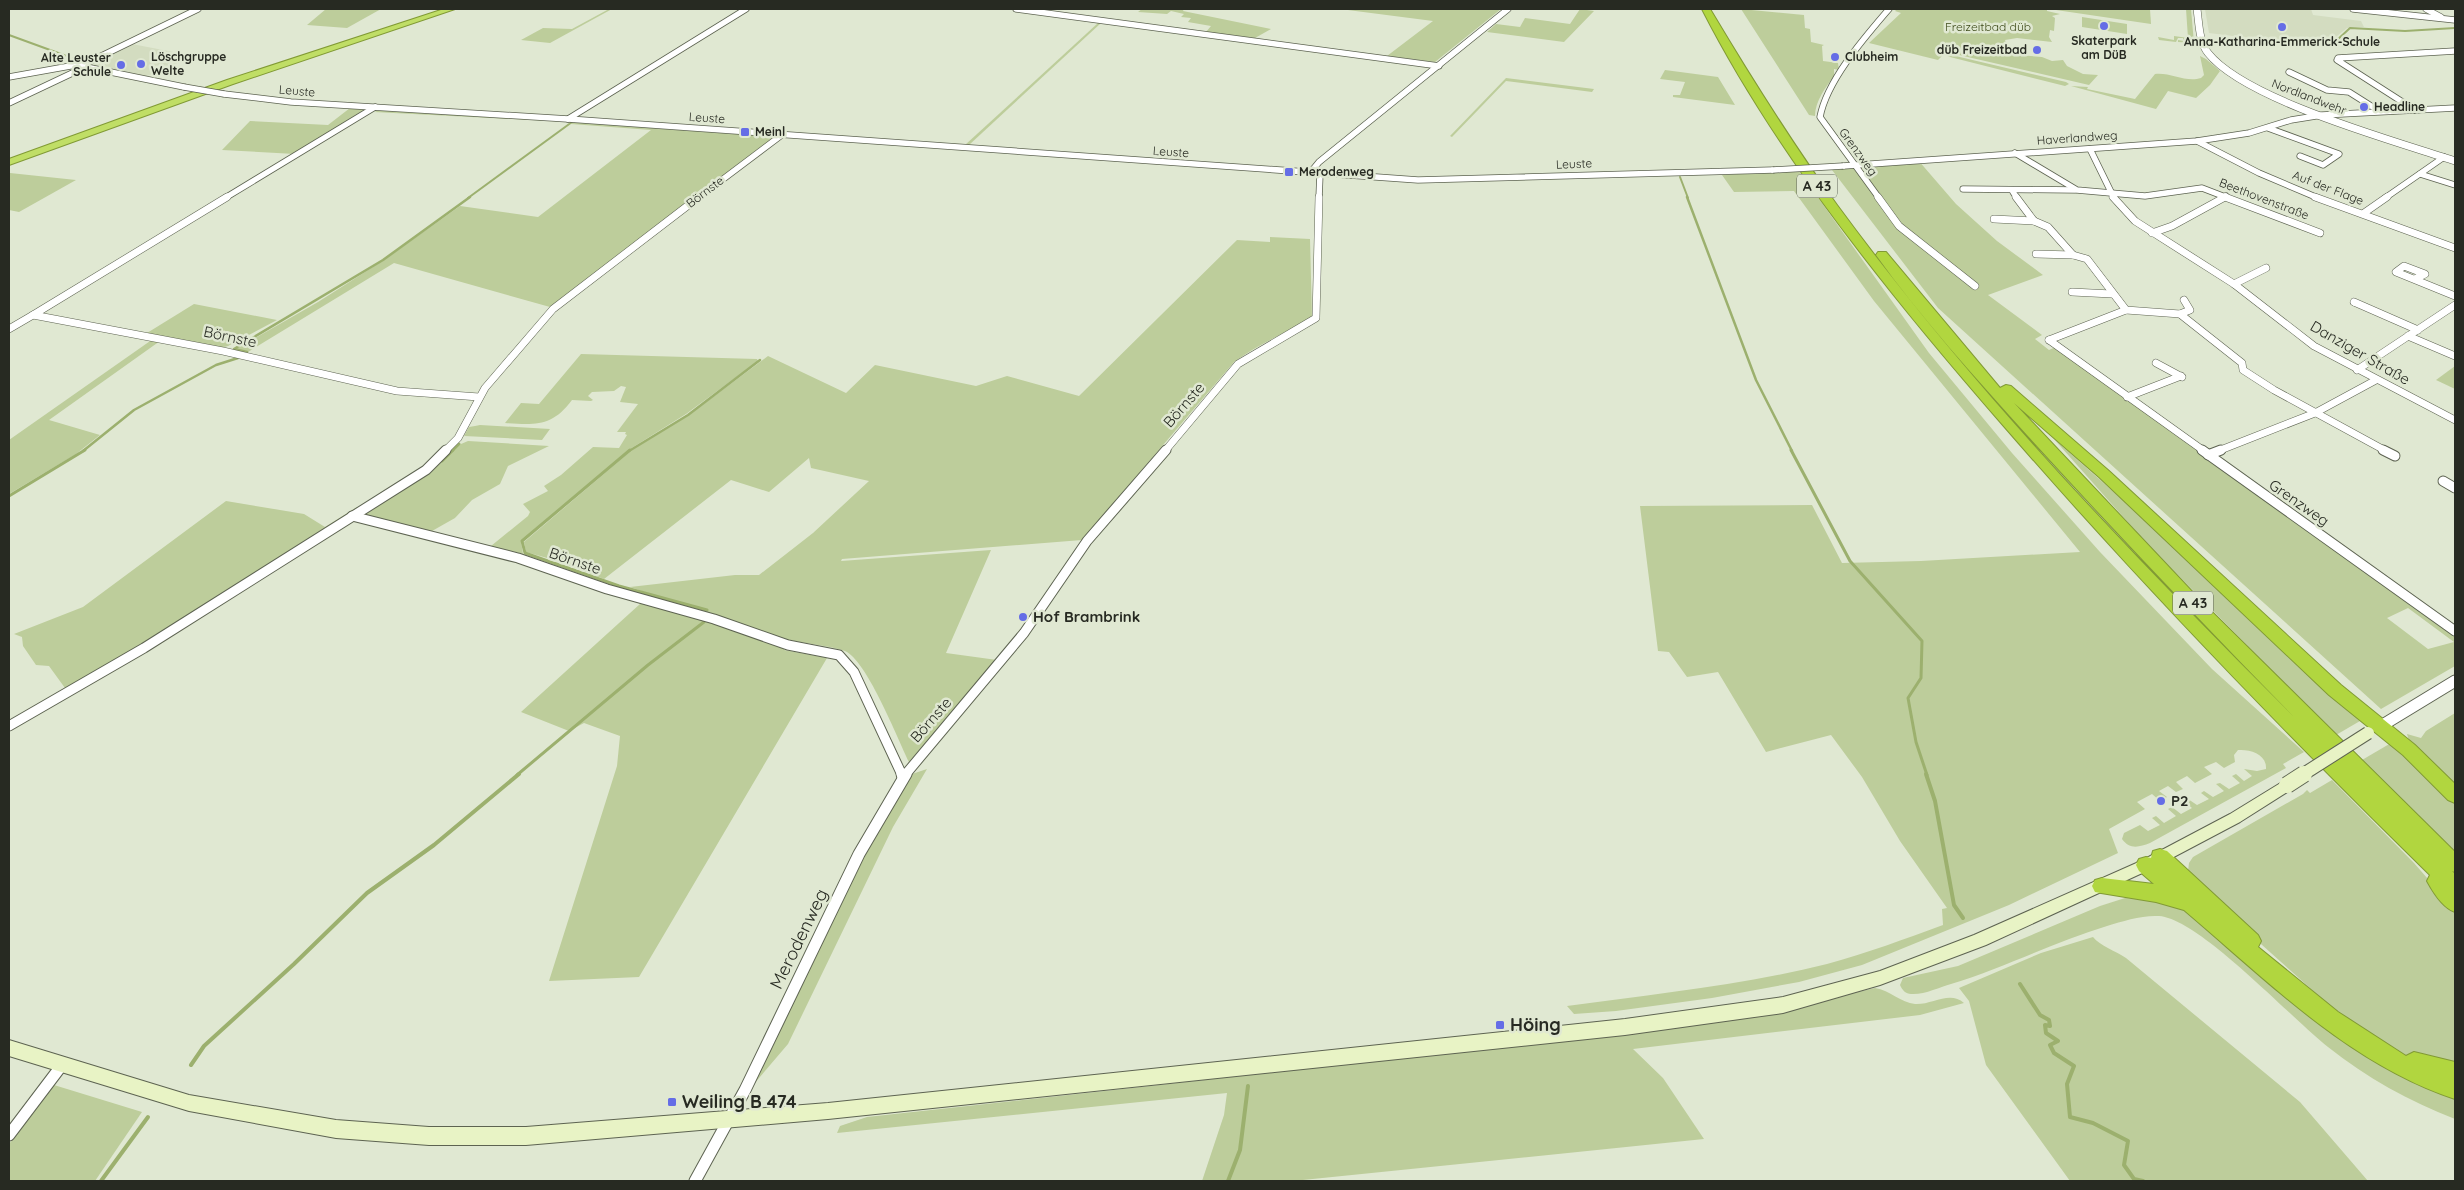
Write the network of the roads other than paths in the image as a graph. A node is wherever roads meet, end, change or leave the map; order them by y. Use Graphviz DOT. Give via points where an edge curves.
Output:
graph roads {
  1 [pos="198,9"];
  2 [pos="451,9"];
  3 [pos="746,9"];
  4 [pos="1016,9"];
  5 [pos="1508,9"];
  6 [pos="1706,9"];
  7 [pos="1716,9"];
  8 [pos="1889,9"];
  9 [pos="2197,9"];
  10 [pos="2353,9"];
  11 [pos="2426,9"];
  12 [pos="1030,10"];
  13 [pos="2443,19"];
  14 [pos="2455,20"];
  15 [pos="2455,51"];
  16 [pos="84,66"];
  17 [pos="1439,66"];
  18 [pos="2300,70"];
  19 [pos="9,77"];
  20 [pos="9,103"];
  21 [pos="376,108"];
  22 [pos="2455,108"];
  23 [pos="2416,110"];
  24 [pos="2379,111"];
  25 [pos="2322,115"];
  26 [pos="568,119"];
  27 [pos="2268,128"];
  28 [pos="783,134"];
  29 [pos="2197,141"];
  30 [pos="2090,149"];
  31 [pos="2014,153"];
  32 [pos="2300,156"];
  33 [pos="2444,157"];
  34 [pos="2455,161"];
  35 [pos="9,162"];
  36 [pos="1854,166"];
  37 [pos="1773,170"];
  38 [pos="1310,173"];
  39 [pos="1320,174"];
  40 [pos="2420,174"];
  41 [pos="2455,185"];
  42 [pos="1963,189"];
  43 [pos="2077,190"];
  44 [pos="2013,192"];
  45 [pos="2111,194"];
  46 [pos="2226,196"];
  47 [pos="2364,214"];
  48 [pos="1994,220"];
  49 [pos="2034,221"];
  50 [pos="2152,233"];
  51 [pos="2320,233"];
  52 [pos="2455,248"];
  53 [pos="2036,254"];
  54 [pos="2073,255"];
  55 [pos="2266,268"];
  56 [pos="2415,279"];
  57 [pos="2234,284"];
  58 [pos="1975,286"];
  59 [pos="2072,292"];
  60 [pos="2112,294"];
  61 [pos="2455,296"];
  62 [pos="2184,300"];
  63 [pos="2354,302"];
  64 [pos="2455,305"];
  65 [pos="2126,310"];
  66 [pos="2180,314"];
  67 [pos="33,315"];
  68 [pos="9,329"];
  69 [pos="1943,329"];
  70 [pos="2418,330"];
  71 [pos="2408,336"];
  72 [pos="2455,356"];
  73 [pos="2156,362"];
  74 [pos="2357,370"];
  75 [pos="2182,377"];
  76 [pos="2376,380"];
  77 [pos="479,396"];
  78 [pos="2127,397"];
  79 [pos="2315,413"];
  80 [pos="2455,420"];
  81 [pos="2208,455"];
  82 [pos="2394,456"];
  83 [pos="2444,481"];
  84 [pos="2455,488"];
  85 [pos="352,516"];
  86 [pos="2455,631"];
  87 [pos="2455,681"];
  88 [pos="9,726"];
  89 [pos="2375,730"];
  90 [pos="903,777"];
  91 [pos="2353,789"];
  92 [pos="2455,795"];
  93 [pos="2153,861"];
  94 [pos="2455,864"];
  95 [pos="2102,886"];
  96 [pos="2455,887"];
  97 [pos="2455,903"];
  98 [pos="2194,908"];
  99 [pos="9,1048"];
  100 [pos="62,1064"];
  101 [pos="2455,1072"];
  102 [pos="2455,1088"];
  103 [pos="731,1119"];
  104 [pos="9,1135"];
  105 [pos="695,1181"];
  1 -- 16 [label="street"];
  2 -- 35 [label="highway" via="230,82"];
  3 -- 26 [label="street"];
  4 -- 12 [label="street"];
  5 -- 17 [label="street"];
  6 -- 91 [label="highway, A 43" via="1799,160 1940,345 2157,588"];
  7 -- 69 [label="highway, A 43" via="1825,180"];
  8 -- 36 [label="street, Grenzweg" via="1837,79 1820,108 1823,122"];
  9 -- 25 [label="street, Nordlandwehr" via="2205,47 2222,68 2255,88"];
  10 -- 13 [label="street"];
  11 -- 13 [label="street"];
  12 -- 17 [label="street"];
  13 -- 14 [label="street"];
  15 -- 23 [label="street" via="2338,58"];
  16 -- 19 [label="street"];
  16 -- 20 [label="street"];
  16 -- 21 [label="street, Leuste, bridge" via="224,94"];
  17 -- 38 [label="street" via="1319,162"];
  18 -- 24 [label="street" via="2289,72 2327,90 2349,92"];
  21 -- 26 [label="street, Leuste"];
  21 -- 67 [label="street"];
  22 -- 23 [label="street, Haverlandweg"];
  23 -- 24 [label="street, Haverlandweg"];
  24 -- 25 [label="street, Haverlandweg"];
  25 -- 27 [label="street, Haverlandweg"];
  25 -- 33 [label="street, Nordlandwehr"];
  26 -- 28 [label="street, Leuste"];
  27 -- 29 [label="street, Haverlandweg"];
  27 -- 32 [label="street" via="2339,154 2323,165"];
  28 -- 38 [label="street, Leuste"];
  28 -- 77 [label="street, Börnste" via="570,294 553,309"];
  29 -- 30 [label="street, Haverlandweg"];
  29 -- 47 [label="street, Auf der Flage" via="2249,168"];
  30 -- 31 [label="street, Haverlandweg"];
  30 -- 45 [label="street, Danziger Straße"];
  31 -- 36 [label="street, Haverlandweg"];
  31 -- 43 [label="street"];
  33 -- 34 [label="street, Nordlandwehr"];
  33 -- 40 [label="street"];
  36 -- 37 [label="street, Haverlandweg, bridge"];
  36 -- 58 [label="street, Grenzweg" via="1899,226"];
  37 -- 39 [label="street, Leuste" via="1442,180"];
  38 -- 39 [label="street, Leuste"];
  39 -- 90 [label="street, Börnste" via="1316,318 1238,364 1087,541 1024,633"];
  40 -- 41 [label="street"];
  40 -- 47 [label="street"];
  42 -- 44 [label="street, Beethovenstraße"];
  43 -- 44 [label="street, Beethovenstraße" via="2045,188"];
  43 -- 45 [label="street, Beethovenstraße"];
  44 -- 49 [label="street"];
  45 -- 46 [label="street, Beethovenstraße" via="2145,196 2202,188"];
  45 -- 50 [label="street, Danziger Straße" via="2123,211"];
  46 -- 50 [label="street" via="2172,226"];
  46 -- 51 [label="street, Beethovenstraße"];
  47 -- 52 [label="street, Auf der Flage"];
  48 -- 49 [label="street"];
  49 -- 54 [label="street" via="2048,227"];
  50 -- 57 [label="street, Danziger Straße"];
  53 -- 54 [label="street"];
  54 -- 60 [label="street" via="2087,259"];
  55 -- 57 [label="street"];
  56 -- 61 [label="street"];
  57 -- 74 [label="street, Danziger Straße" via="2314,346"];
  59 -- 60 [label="street"];
  60 -- 65 [label="street"];
  62 -- 66 [label="street" via="2190,310"];
  63 -- 70 [label="street"];
  64 -- 70 [label="street"];
  65 -- 66 [label="street"];
  65 -- 78 [label="street, Grenzweg" via="2049,340"];
  66 -- 79 [label="street" via="2242,363 2243,370"];
  67 -- 68 [label="street"];
  67 -- 77 [label="street, Börnste" via="223,351 397,391"];
  69 -- 89 [label="highway" via="1998,382 2104,474"];
  69 -- 94 [label="highway, A 43" via="2153,562"];
  70 -- 71 [label="street"];
  71 -- 72 [label="street"];
  71 -- 74 [label="street"];
  73 -- 75 [label="street"];
  74 -- 76 [label="street, Danziger Straße"];
  75 -- 78 [label="street"];
  76 -- 79 [label="street"];
  76 -- 80 [label="street, Danziger Straße"];
  77 -- 85 [label="street, Börnste" via="458,438 426,470"];
  78 -- 81 [label="street, Grenzweg"];
  79 -- 81 [label="street"];
  79 -- 82 [label="street"];
  81 -- 86 [label="street, Grenzweg"];
  83 -- 84 [label="street"];
  85 -- 88 [label="street, Börnste" via="144,648"];
  85 -- 90 [label="street, Börnste" via="518,558 788,645 839,655 854,672"];
  87 -- 89 [label="street"];
  89 -- 92 [label="highway"];
  89 -- 93 [label="main road, bridge" via="2235,818"];
  90 -- 103 [label="street, Merodenweg" via="887,801 837,900"];
  91 -- 96 [label="highway, A 43"];
  91 -- 97 [label="highway"];
  93 -- 95 [label="main road"];
  93 -- 98 [label="highway"];
  93 -- 101 [label="highway" via="2351,1028 2385,1050 2420,1065"];
  95 -- 98 [label="highway" via="2156,893"];
  95 -- 103 [label="main road" via="1934,958 1880,978 1783,1005 1625,1027"];
  98 -- 102 [label="highway" via="2341,1029 2416,1074"];
  99 -- 100 [label="main road"];
  100 -- 103 [label="main road" via="189,1103 336,1129 429,1136 526,1136"];
  100 -- 104 [label="street"];
  103 -- 105 [label="street"];
}
